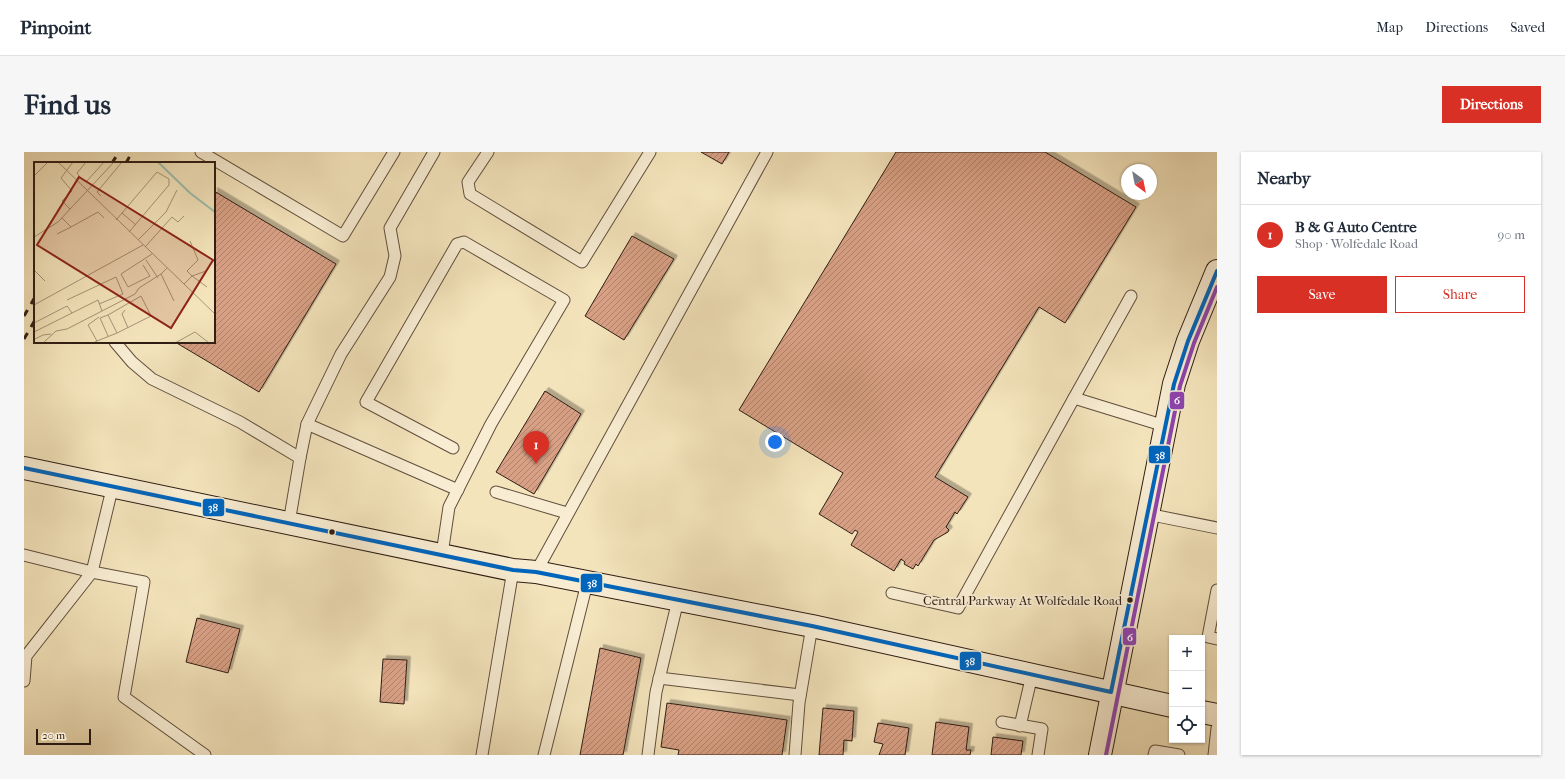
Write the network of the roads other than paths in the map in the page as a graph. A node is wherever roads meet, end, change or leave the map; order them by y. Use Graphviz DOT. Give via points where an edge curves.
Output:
graph roads {
  1 [pos="201,152"];
  2 [pos="394,152"];
  3 [pos="434,152"];
  4 [pos="488,152"];
  5 [pos="650,152"];
  6 [pos="767,152"];
  7 [pos="1217,271"];
  8 [pos="1131,296"];
  9 [pos="116,343"];
  10 [pos="1074,398"];
  11 [pos="307,424"];
  12 [pos="1165,426"];
  13 [pos="453,448"];
  14 [pos="300,458"];
  15 [pos="24,468"];
  16 [pos="113,486"];
  17 [pos="458,490"];
  18 [pos="496,492"];
  19 [pos="568,514"];
  20 [pos="1148,514"];
  21 [pos="289,523"];
  22 [pos="1217,528"];
  23 [pos="442,554"];
  24 [pos="24,555"];
  25 [pos="513,570"];
  26 [pos="92,572"];
  27 [pos="536,572"];
  28 [pos="587,582"];
  29 [pos="1217,590"];
  30 [pos="892,593"];
  31 [pos="678,600"];
  32 [pos="812,626"];
  33 [pos="1217,639"];
  34 [pos="1032,675"];
  35 [pos="659,678"];
  36 [pos="24,681"];
  37 [pos="1111,692"];
  38 [pos="800,695"];
  39 [pos="1169,705"];
  40 [pos="1205,713"];
  41 [pos="1217,715"];
  42 [pos="1002,722"];
  43 [pos="1020,726"];
  44 [pos="1217,728"];
  45 [pos="205,755"];
  46 [pos="482,755"];
  47 [pos="544,755"];
  48 [pos="648,755"];
  49 [pos="795,755"];
  50 [pos="1038,755"];
  51 [pos="1100,755"];
  52 [pos="1154,755"];
  53 [pos="1179,755"];
  54 [pos="1214,755"];
  1 -- 2 [label="lane" via="343,236"];
  3 -- 11 [label="lane" via="390,228 395,256 390,277 341,354"];
  4 -- 5 [label="lane" via="468,182 470,194 582,262"];
  6 -- 19 [label="lane"];
  7 -- 12 [label="street" via="1188,342 1174,384"];
  8 -- 10 [label="lane"];
  9 -- 14 [label="lane" via="132,362 152,379 240,422"];
  10 -- 12 [label="lane"];
  10 -- 30 [label="lane" via="958,608"];
  11 -- 14 [label="lane"];
  11 -- 17 [label="lane"];
  12 -- 20 [label="street"];
  13 -- 17 [label="lane" via="366,402 457,244 464,242 564,300 491,424"];
  14 -- 21 [label="lane"];
  15 -- 16 [label="street"];
  16 -- 21 [label="street"];
  16 -- 26 [label="lane"];
  17 -- 23 [label="lane" via="449,507"];
  18 -- 19 [label="lane"];
  19 -- 27 [label="lane"];
  20 -- 22 [label="lane"];
  20 -- 37 [label="street"];
  21 -- 23 [label="street"];
  23 -- 25 [label="street"];
  24 -- 26 [label="lane"];
  25 -- 27 [label="street"];
  25 -- 46 [label="lane"];
  26 -- 36 [label="lane" via="26,656"];
  26 -- 45 [label="lane" via="144,582 124,697"];
  27 -- 28 [label="street"];
  28 -- 31 [label="street"];
  28 -- 47 [label="lane"];
  29 -- 33 [label="lane" via="1208,637"];
  31 -- 32 [label="street"];
  31 -- 35 [label="lane"];
  32 -- 34 [label="street"];
  32 -- 38 [label="lane"];
  34 -- 37 [label="street"];
  34 -- 43 [label="lane"];
  35 -- 38 [label="lane"];
  35 -- 48 [label="lane"];
  37 -- 39 [label="street"];
  37 -- 51 [label="street"];
  38 -- 49 [label="lane"];
  40 -- 41 [label="street"];
  42 -- 43 [label="lane"];
  43 -- 50 [label="lane" via="1042,729"];
  44 -- 54 [label="lane"];
  52 -- 53 [label="lane" via="1154,751"];
}
